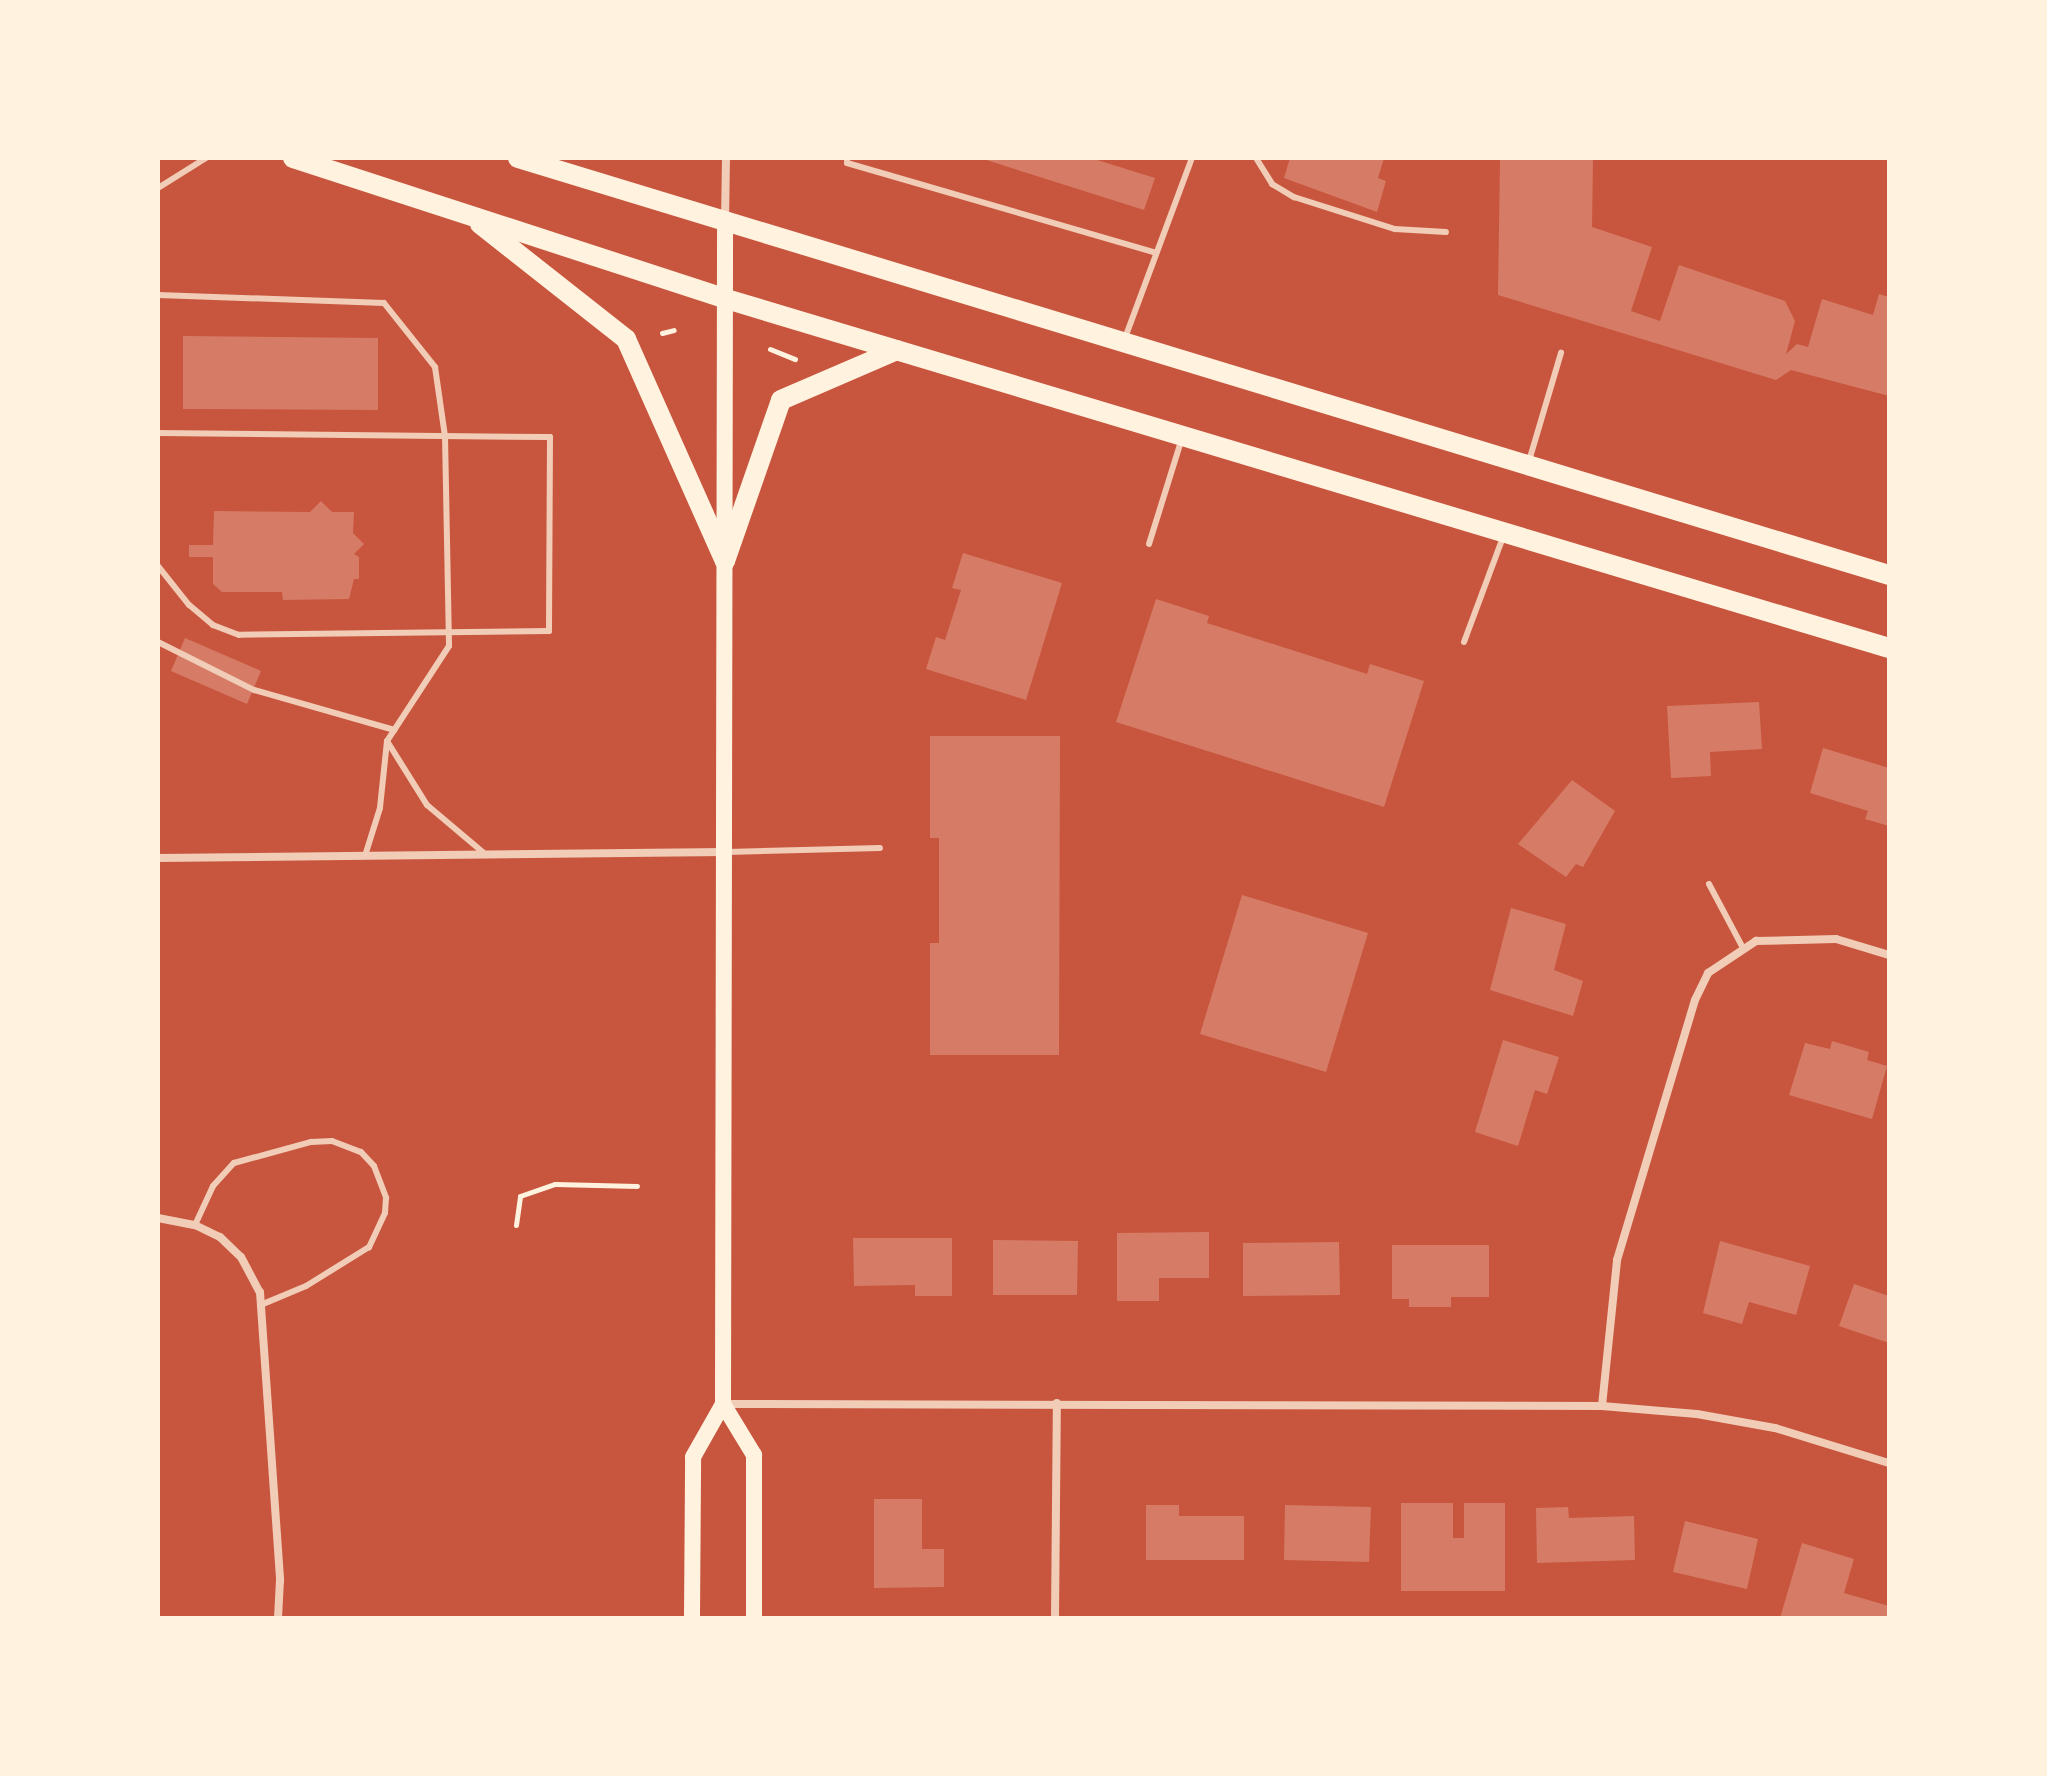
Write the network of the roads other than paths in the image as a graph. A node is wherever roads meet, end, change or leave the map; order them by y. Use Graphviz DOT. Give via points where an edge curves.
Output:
graph roads {
  1 [pos="206,158"];
  2 [pos="293,158"];
  3 [pos="518,158"];
  4 [pos="726,158"];
  5 [pos="847,158"];
  6 [pos="1192,158"];
  7 [pos="1256,158"];
  8 [pos="158,188"];
  9 [pos="464,212"];
  10 [pos="725,222"];
  11 [pos="1446,232"];
  12 [pos="1156,253"];
  13 [pos="158,295"];
  14 [pos="723,298"];
  15 [pos="1123,343"];
  16 [pos="897,350"];
  17 [pos="1561,353"];
  18 [pos="158,433"];
  19 [pos="445,436"];
  20 [pos="1182,436"];
  21 [pos="1527,465"];
  22 [pos="1505,533"];
  23 [pos="1149,544"];
  24 [pos="725,561"];
  25 [pos="158,566"];
  26 [pos="1889,575"];
  27 [pos="449,632"];
  28 [pos="158,642"];
  29 [pos="1464,642"];
  30 [pos="1889,648"];
  31 [pos="394,730"];
  32 [pos="387,741"];
  33 [pos="880,848"];
  34 [pos="727,852"];
  35 [pos="486,855"];
  36 [pos="365,856"];
  37 [pos="158,858"];
  38 [pos="1709,884"];
  39 [pos="1742,946"];
  40 [pos="1889,955"];
  41 [pos="158,1218"];
  42 [pos="195,1225"];
  43 [pos="263,1304"];
  44 [pos="1057,1403"];
  45 [pos="723,1404"];
  46 [pos="1602,1406"];
  47 [pos="1889,1463"];
  48 [pos="278,1618"];
  49 [pos="692,1618"];
  50 [pos="754,1618"];
  51 [pos="1055,1618"];
  1 -- 8 [label="lane"];
  2 -- 9 [label="main road"];
  3 -- 10 [label="main road"];
  4 -- 10 [label="street"];
  5 -- 12 [label="lane" via="847,163"];
  6 -- 12 [label="lane"];
  7 -- 11 [label="lane" via="1272,184 1294,197 1395,229"];
  9 -- 14 [label="main road"];
  9 -- 24 [label="main road" via="626,339"];
  10 -- 14 [label="main road"];
  10 -- 15 [label="main road"];
  12 -- 15 [label="lane"];
  13 -- 19 [label="lane" via="384,303 435,367"];
  14 -- 16 [label="main road"];
  14 -- 24 [label="main road"];
  15 -- 21 [label="main road"];
  16 -- 20 [label="main road"];
  16 -- 24 [label="main road" via="781,400"];
  17 -- 21 [label="lane"];
  18 -- 19 [label="lane"];
  19 -- 27 [label="lane"];
  19 -- 27 [label="lane" via="550,437 549,631"];
  20 -- 22 [label="main road"];
  20 -- 23 [label="lane"];
  21 -- 26 [label="main road"];
  22 -- 29 [label="lane"];
  22 -- 30 [label="main road"];
  24 -- 34 [label="main road"];
  25 -- 27 [label="lane" via="189,605 213,625 239,635"];
  27 -- 31 [label="lane" via="449,646"];
  28 -- 31 [label="lane" via="254,690"];
  31 -- 32 [label="lane"];
  32 -- 35 [label="lane" via="427,805"];
  32 -- 36 [label="lane" via="380,808"];
  33 -- 34 [label="lane"];
  34 -- 35 [label="street"];
  34 -- 45 [label="main road"];
  35 -- 36 [label="street"];
  36 -- 37 [label="street"];
  38 -- 39 [label="lane"];
  39 -- 40 [label="street" via="1798,937 1836,939"];
  39 -- 46 [label="street" via="1708,973 1695,1000 1617,1260"];
  41 -- 42 [label="street"];
  42 -- 43 [label="street" via="220,1237 241,1257"];
  42 -- 43 [label="lane" via="213,1186 234,1163 332,1141 361,1152 374,1166 386,1198 369,1247 306,1286"];
  43 -- 48 [label="street"];
  44 -- 45 [label="street"];
  44 -- 46 [label="street"];
  44 -- 51 [label="street"];
  45 -- 49 [label="main road" via="693,1457"];
  45 -- 50 [label="main road" via="754,1455"];
  46 -- 47 [label="street" via="1775,1428"];
}
